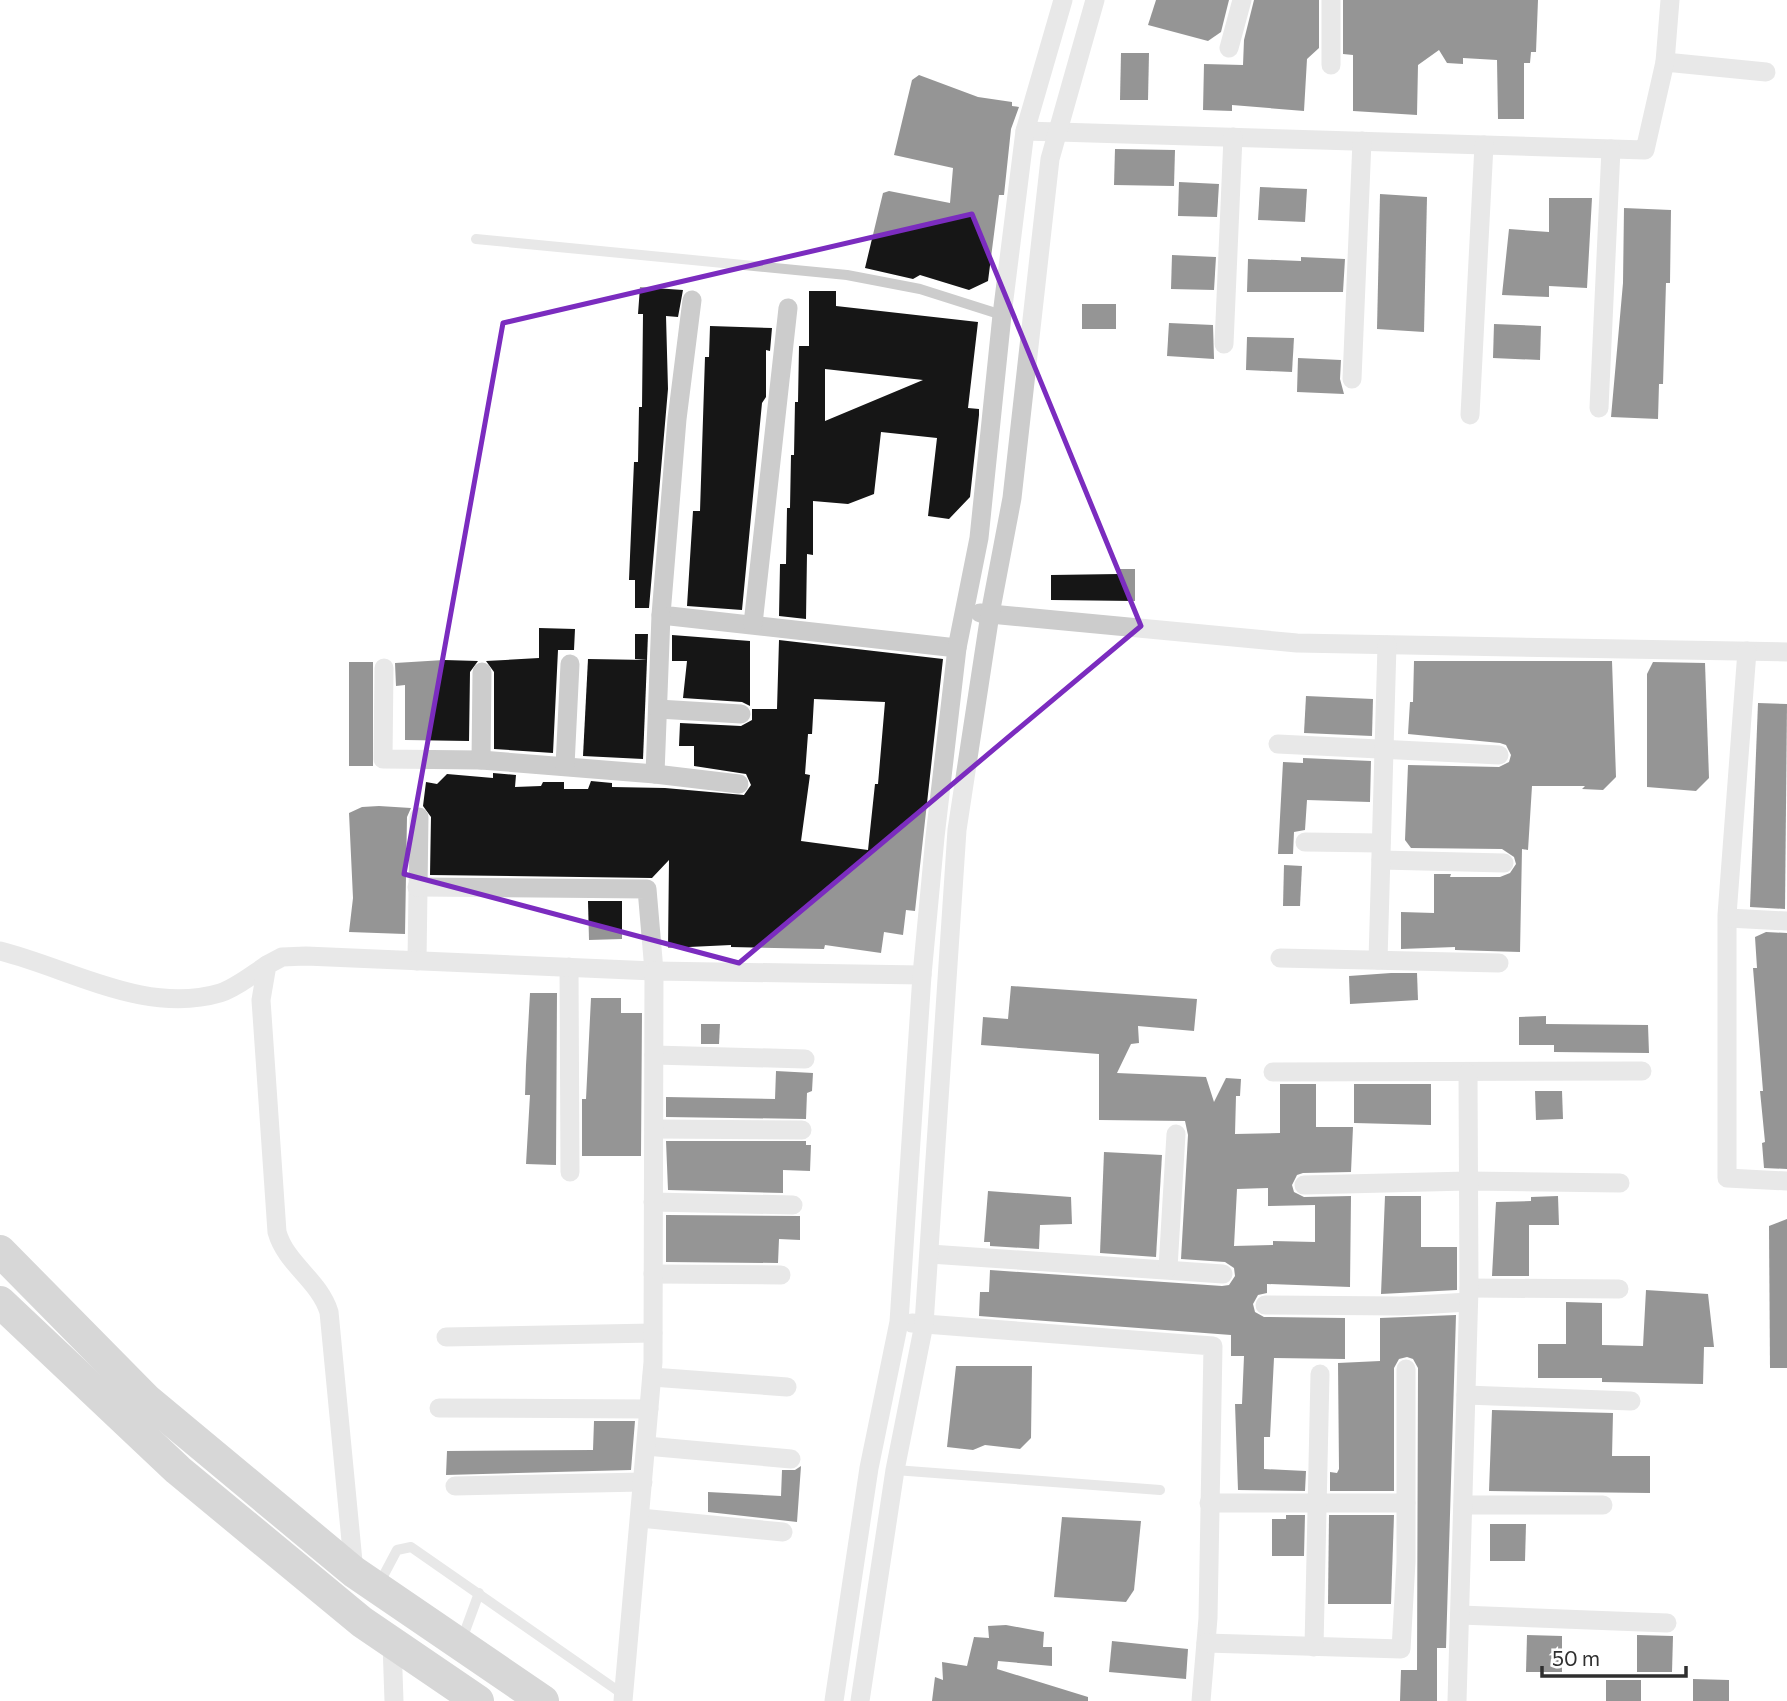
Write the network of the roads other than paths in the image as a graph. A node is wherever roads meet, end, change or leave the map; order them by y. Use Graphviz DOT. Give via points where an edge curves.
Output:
graph roads {
  1 [pos="1063,0"];
  2 [pos="1095,0"];
  3 [pos="1242,0"];
  4 [pos="1331,0"];
  5 [pos="1670,0"];
  6 [pos="1229,48"];
  7 [pos="1665,62"];
  8 [pos="1331,65"];
  9 [pos="1766,72"];
  10 [pos="1025,131"];
  11 [pos="1056,132"];
  12 [pos="1233,136"];
  13 [pos="1363,141"];
  14 [pos="1484,145"];
  15 [pos="1611,149"];
  16 [pos="476,239"];
  17 [pos="692,300"];
  18 [pos="788,308"];
  19 [pos="1002,315"];
  20 [pos="1224,344"];
  21 [pos="1352,379"];
  22 [pos="1600,408"];
  23 [pos="1469,415"];
  24 [pos="965,612"];
  25 [pos="990,614"];
  26 [pos="661,615"];
  27 [pos="753,624"];
  28 [pos="1387,645"];
  29 [pos="957,648"];
  30 [pos="1747,650"];
  31 [pos="1787,652"];
  32 [pos="570,663"];
  33 [pos="384,668"];
  34 [pos="482,672"];
  35 [pos="658,709"];
  36 [pos="741,714"];
  37 [pos="1278,744"];
  38 [pos="1384,749"];
  39 [pos="1499,755"];
  40 [pos="481,760"];
  41 [pos="565,766"];
  42 [pos="655,774"];
  43 [pos="739,784"];
  44 [pos="419,817"];
  45 [pos="1305,842"];
  46 [pos="1381,852"];
  47 [pos="1504,863"];
  48 [pos="417,887"];
  49 [pos="1728,918"];
  50 [pos="1787,921"];
  51 [pos="0,951"];
  52 [pos="1280,958"];
  53 [pos="1378,960"];
  54 [pos="417,961"];
  55 [pos="1499,963"];
  56 [pos="267,965"];
  57 [pos="569,967"];
  58 [pos="654,971"];
  59 [pos="922,975"];
  60 [pos="654,1055"];
  61 [pos="805,1059"];
  62 [pos="1642,1070"];
  63 [pos="1273,1072"];
  64 [pos="1468,1073"];
  65 [pos="654,1129"];
  66 [pos="803,1130"];
  67 [pos="1176,1134"];
  68 [pos="569,1172"];
  69 [pos="1468,1181"];
  70 [pos="1787,1181"];
  71 [pos="1620,1183"];
  72 [pos="1304,1185"];
  73 [pos="653,1202"];
  74 [pos="793,1205"];
  75 [pos="0,1251"];
  76 [pos="929,1254"];
  77 [pos="1168,1268"];
  78 [pos="653,1274"];
  79 [pos="1223,1274"];
  80 [pos="781,1275"];
  81 [pos="1619,1289"];
  82 [pos="1469,1295"];
  83 [pos="0,1302"];
  84 [pos="1265,1305"];
  85 [pos="900,1322"];
  86 [pos="924,1324"];
  87 [pos="653,1333"];
  88 [pos="446,1337"];
  89 [pos="1406,1369"];
  90 [pos="1320,1374"];
  91 [pos="652,1377"];
  92 [pos="787,1387"];
  93 [pos="1466,1395"];
  94 [pos="1631,1401"];
  95 [pos="439,1408"];
  96 [pos="649,1409"];
  97 [pos="646,1446"];
  98 [pos="791,1459"];
  99 [pos="895,1469"];
  100 [pos="643,1482"];
  101 [pos="455,1486"];
  102 [pos="1160,1490"];
  103 [pos="1209,1503"];
  104 [pos="1318,1503"];
  105 [pos="1406,1503"];
  106 [pos="1463,1505"];
  107 [pos="1603,1505"];
  108 [pos="640,1518"];
  109 [pos="783,1532"];
  110 [pos="365,1580"];
  111 [pos="480,1593"];
  112 [pos="1460,1615"];
  113 [pos="1667,1623"];
  114 [pos="392,1643"];
  115 [pos="1206,1643"];
  116 [pos="460,1644"];
  117 [pos="1314,1647"];
  118 [pos="624,1698"];
  119 [pos="394,1701"];
  120 [pos="478,1701"];
  121 [pos="543,1701"];
  122 [pos="834,1701"];
  123 [pos="860,1701"];
  124 [pos="1201,1701"];
  125 [pos="1457,1701"];
  1 -- 10 [label="street"];
  2 -- 11 [label="street"];
  3 -- 6 [label="street"];
  4 -- 8 [label="street"];
  5 -- 7 [label="street"];
  7 -- 9 [label="street"];
  7 -- 15 [label="street" via="1645,150"];
  10 -- 11 [label="street"];
  10 -- 19 [label="street"];
  11 -- 12 [label="street"];
  11 -- 25 [label="street" via="1046,184 1012,498"];
  12 -- 13 [label="street"];
  12 -- 20 [label="street"];
  13 -- 14 [label="street"];
  13 -- 21 [label="street"];
  14 -- 15 [label="street"];
  14 -- 23 [label="street"];
  15 -- 22 [label="street"];
  16 -- 19 [label="lane" via="847,275 920,289"];
  17 -- 26 [label="street"];
  18 -- 27 [label="street"];
  19 -- 24 [label="street" via="979,537"];
  24 -- 25 [label="street"];
  24 -- 29 [label="street"];
  25 -- 28 [label="street" via="1297,643"];
  25 -- 76 [label="street" via="957,830"];
  26 -- 27 [label="street"];
  26 -- 35 [label="street"];
  27 -- 29 [label="street"];
  28 -- 30 [label="street"];
  28 -- 38 [label="street"];
  29 -- 59 [label="street"];
  30 -- 31 [label="street"];
  30 -- 49 [label="street"];
  32 -- 41 [label="street"];
  33 -- 40 [label="street" via="383,759"];
  34 -- 40 [label="street"];
  35 -- 36 [label="street"];
  35 -- 42 [label="street"];
  37 -- 38 [label="street"];
  38 -- 39 [label="street"];
  38 -- 46 [label="street"];
  40 -- 41 [label="street"];
  41 -- 42 [label="street"];
  42 -- 43 [label="street"];
  44 -- 48 [label="street"];
  45 -- 46 [label="street"];
  46 -- 47 [label="street"];
  46 -- 53 [label="street"];
  48 -- 54 [label="street"];
  48 -- 58 [label="street" via="647,889"];
  49 -- 50 [label="street"];
  49 -- 70 [label="street" via="1727,1178"];
  51 -- 56 [label="street" via="159,999 223,992"];
  52 -- 53 [label="street"];
  53 -- 55 [label="street"];
  54 -- 56 [label="street" via="282,957"];
  54 -- 57 [label="street"];
  56 -- 110 [label="street" via="261,1000 277,1232 288,1255 319,1289 329,1312"];
  57 -- 58 [label="street"];
  57 -- 68 [label="street"];
  58 -- 59 [label="street"];
  58 -- 60 [label="street"];
  59 -- 85 [label="street"];
  60 -- 61 [label="street"];
  60 -- 65 [label="street"];
  62 -- 64 [label="street"];
  63 -- 64 [label="street"];
  64 -- 69 [label="street"];
  65 -- 66 [label="street"];
  65 -- 73 [label="street"];
  67 -- 77 [label="street"];
  69 -- 71 [label="street"];
  69 -- 72 [label="street"];
  69 -- 82 [label="street"];
  73 -- 74 [label="street"];
  73 -- 78 [label="street"];
  75 -- 110 [label="main road" via="146,1399"];
  76 -- 77 [label="street"];
  76 -- 86 [label="street"];
  77 -- 79 [label="street"];
  78 -- 80 [label="street"];
  78 -- 87 [label="street"];
  81 -- 82 [label="street"];
  82 -- 84 [label="street" via="1402,1306"];
  82 -- 93 [label="street"];
  83 -- 114 [label="main road" via="178,1470"];
  85 -- 86 [label="street"];
  85 -- 122 [label="street" via="869,1468"];
  86 -- 99 [label="street"];
  86 -- 103 [label="street" via="1213,1346"];
  87 -- 88 [label="street"];
  87 -- 91 [label="street"];
  89 -- 105 [label="street"];
  90 -- 104 [label="street"];
  91 -- 92 [label="street"];
  91 -- 96 [label="street"];
  93 -- 94 [label="street"];
  93 -- 106 [label="street"];
  95 -- 96 [label="street"];
  96 -- 97 [label="street"];
  97 -- 98 [label="street"];
  97 -- 100 [label="street"];
  99 -- 102 [label="lane"];
  99 -- 123 [label="street"];
  100 -- 101 [label="street"];
  100 -- 108 [label="street"];
  103 -- 104 [label="street"];
  103 -- 115 [label="street"];
  104 -- 105 [label="street"];
  104 -- 117 [label="street"];
  105 -- 117 [label="street" via="1401,1649"];
  106 -- 107 [label="street"];
  106 -- 112 [label="street"];
  108 -- 109 [label="street"];
  108 -- 118 [label="street"];
  110 -- 111 [label="lane" via="406,1546"];
  110 -- 116 [label="main road"];
  111 -- 116 [label="lane"];
  111 -- 118 [label="lane"];
  112 -- 113 [label="street"];
  112 -- 125 [label="street"];
  114 -- 119 [label="street"];
  114 -- 120 [label="main road"];
  115 -- 117 [label="street"];
  115 -- 124 [label="street"];
  116 -- 121 [label="main road"];
}
